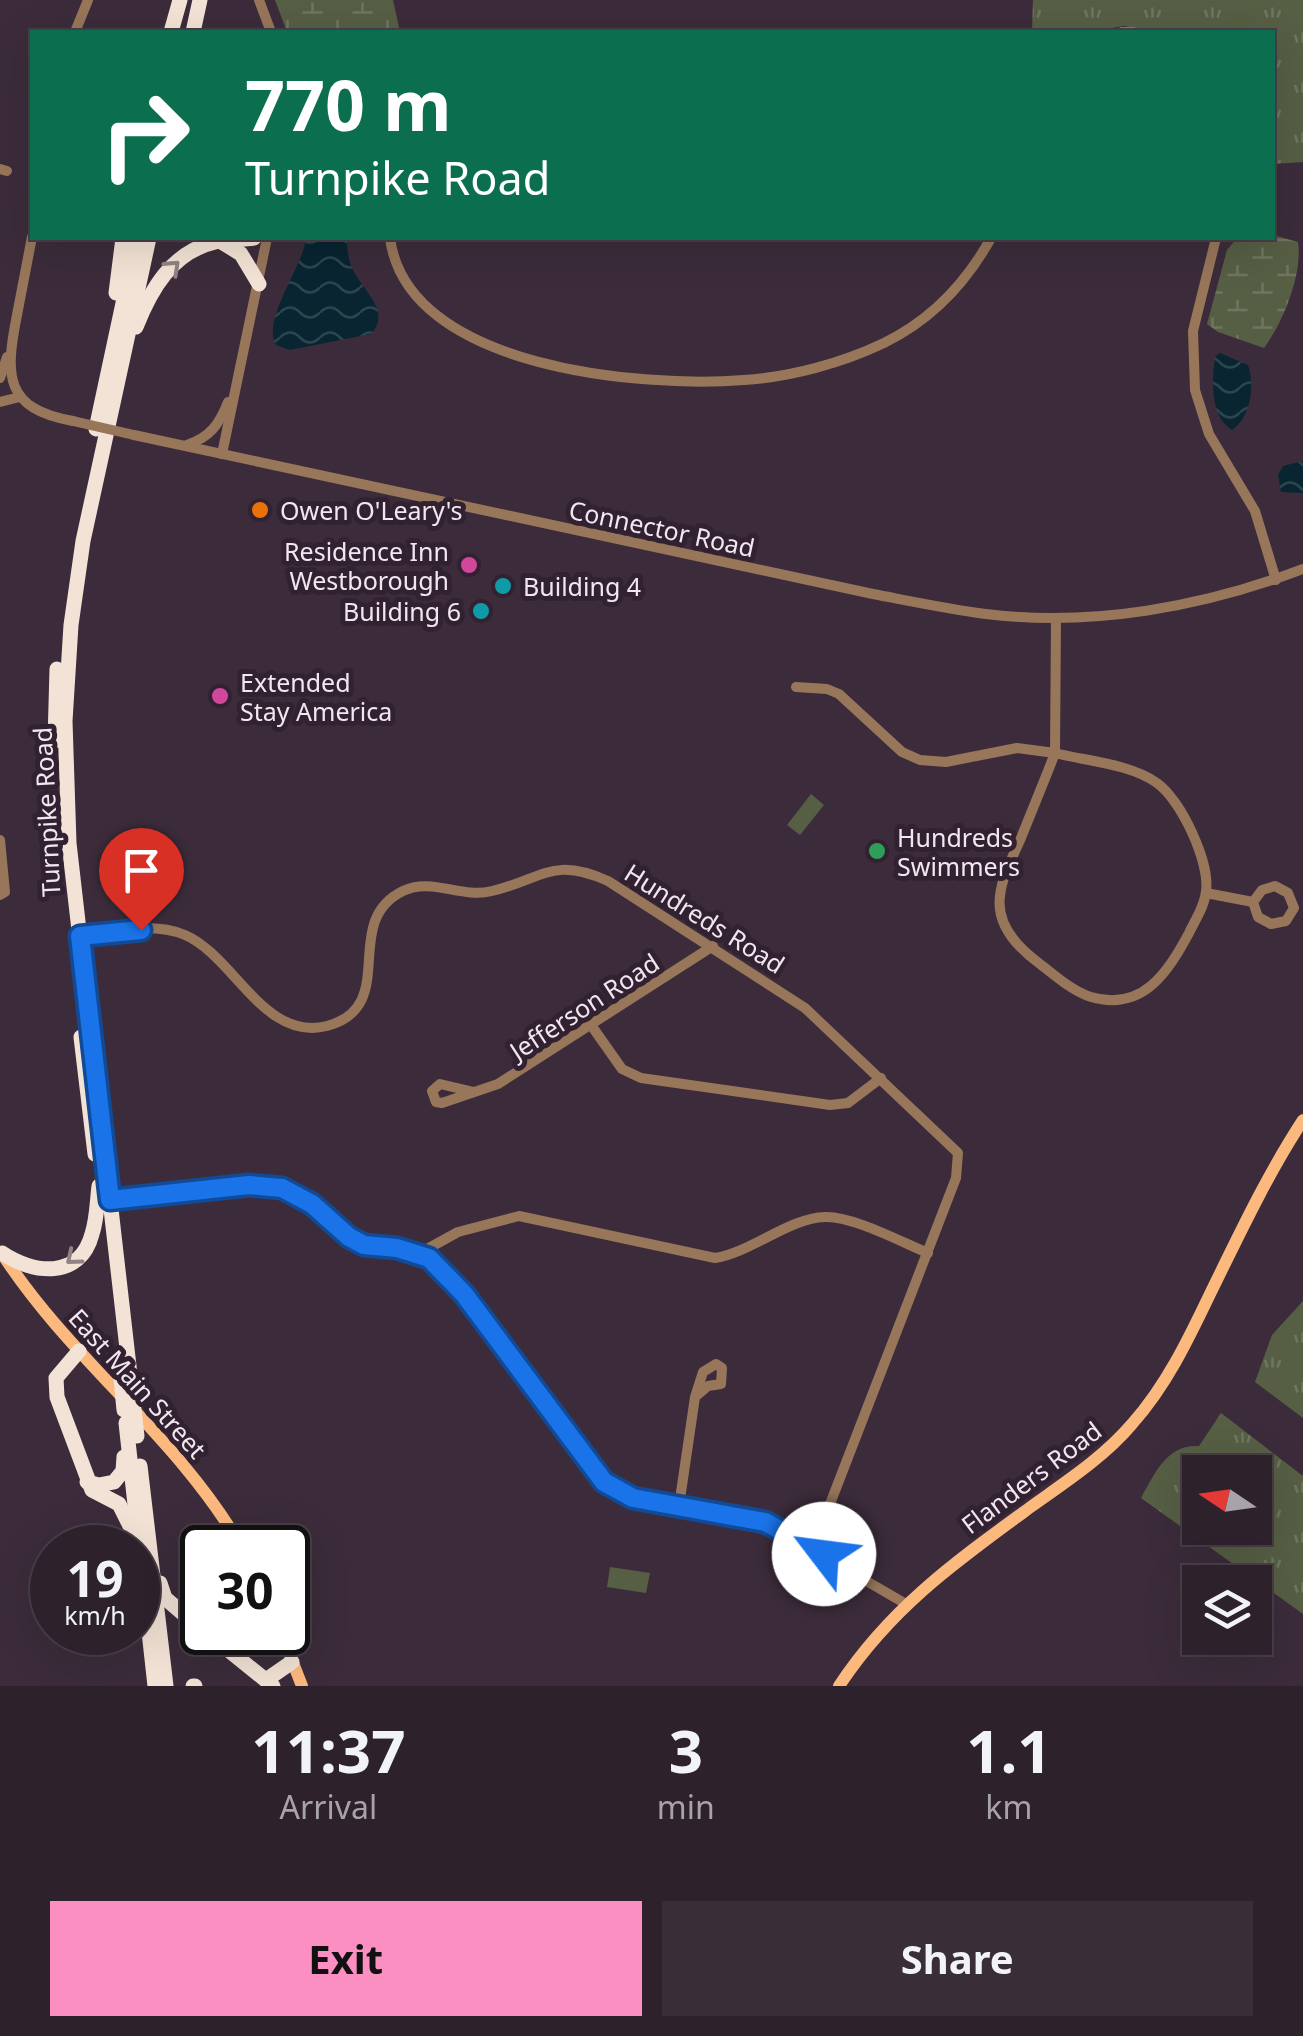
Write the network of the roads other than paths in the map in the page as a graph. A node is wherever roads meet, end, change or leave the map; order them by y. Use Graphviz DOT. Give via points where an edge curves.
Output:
graph roads {
  1 [pos="88,0"];
  2 [pos="180,0"];
  3 [pos="188,0"];
  4 [pos="203,0"];
  5 [pos="259,0"];
  6 [pos="76,30"];
  7 [pos="172,30"];
  8 [pos="181,30"];
  9 [pos="194,30"];
  10 [pos="202,30"];
  11 [pos="270,30"];
  12 [pos="31,240"];
  13 [pos="123,240"];
  14 [pos="137,240"];
  15 [pos="148,240"];
  16 [pos="231,240"];
  17 [pos="267,240"];
  18 [pos="390,240"];
  19 [pos="990,240"];
  20 [pos="1216,240"];
  21 [pos="220,241"];
  22 [pos="258,284"];
  23 [pos="13,336"];
  24 [pos="112,354"];
  25 [pos="118,377"];
  26 [pos="0,378"];
  27 [pos="238,378"];
  28 [pos="20,397"];
  29 [pos="0,402"];
  30 [pos="185,446"];
  31 [pos="222,454"];
  32 [pos="1303,569"];
  33 [pos="1276,580"];
  34 [pos="1056,618"];
  35 [pos="796,687"];
  36 [pos="1055,754"];
  37 [pos="0,840"];
  38 [pos="1206,893"];
  39 [pos="0,895"];
  40 [pos="1253,902"];
  41 [pos="80,936"];
  42 [pos="713,946"];
  43 [pos="591,1025"];
  44 [pos="881,1078"];
  45 [pos="474,1092"];
  46 [pos="1300,1129"];
  47 [pos="98,1186"];
  48 [pos="110,1200"];
  49 [pos="1,1251"];
  50 [pos="928,1252"];
  51 [pos="418,1254"];
  52 [pos="79,1351"];
  53 [pos="695,1397"];
  54 [pos="130,1431"];
  55 [pos="87,1482"];
  56 [pos="678,1506"];
  57 [pos="130,1525"];
  58 [pos="138,1525"];
  59 [pos="228,1525"];
  60 [pos="813,1548"];
  61 [pos="160,1589"];
  62 [pos="906,1604"];
  63 [pos="180,1611"];
  64 [pos="180,1620"];
  65 [pos="152,1655"];
  66 [pos="234,1655"];
  67 [pos="289,1655"];
  68 [pos="292,1662"];
  69 [pos="164,1673"];
  70 [pos="270,1683"];
  71 [pos="155,1686"];
  72 [pos="182,1686"];
  73 [pos="302,1686"];
  74 [pos="839,1686"];
  1 -- 6 [label="street"];
  2 -- 7 [label="highway"];
  3 -- 8 [label="highway"];
  4 -- 9 [label="highway"];
  4 -- 10 [label="highway"];
  5 -- 11 [label="street"];
  12 -- 23 [label="street"];
  13 -- 24 [label="highway"];
  14 -- 24 [label="highway, Turnpike Road"];
  15 -- 25 [label="highway, Turnpike Road"];
  16 -- 21 [label="highway"];
  17 -- 22 [label="street"];
  18 -- 19 [label="street" via="416,294 500,350 593,374 698,382 772,377 882,344 946,299"];
  20 -- 33 [label="street" via="1193,331 1195,390 1209,434 1254,511"];
  21 -- 22 [label="highway" via="240,254"];
  25 -- 21 [label="highway, one-way" via="162,276 185,256"];
  22 -- 27 [label="street"];
  23 -- 26 [label="street"];
  23 -- 28 [label="street" via="10,370"];
  24 -- 47 [label="highway, Turnpike Road" via="77,521 54,714"];
  25 -- 41 [label="highway, Turnpike Road" via="83,541 68,665 66,802"];
  27 -- 30 [label="street" via="220,423"];
  27 -- 31 [label="street"];
  28 -- 29 [label="street"];
  28 -- 30 [label="street, Connector Road, bridge" via="38,412"];
  30 -- 31 [label="street, Connector Road"];
  31 -- 34 [label="street, Connector Road" via="938,607"];
  32 -- 33 [label="street, Connector Road"];
  33 -- 34 [label="street, Connector Road" via="1155,610"];
  34 -- 36 [label="street"];
  35 -- 36 [label="street" via="838,694 902,752 920,760 946,762 1017,748"];
  36 -- 38 [label="street" via="1140,774 1166,790 1204,861"];
  36 -- 38 [label="street" via="1000,897 1005,928 1020,947 1080,992 1125,999 1142,994 1168,970"];
  37 -- 39 [label="street"];
  38 -- 40 [label="street"];
  41 -- 42 [label="street, Hundreds Road" via="158,929 190,937 276,1016 307,1028 353,1011 368,982 376,916 415,886 480,894 544,871 576,870 608,881"];
  41 -- 48 [label="highway, Turnpike Road"];
  42 -- 43 [label="street, Jefferson Road"];
  42 -- 44 [label="street, Hundreds Road" via="806,1008"];
  43 -- 44 [label="street" via="622,1069 641,1078 830,1105 848,1102"];
  43 -- 45 [label="street, Jefferson Road"];
  44 -- 50 [label="street, Hundreds Road" via="958,1153 956,1178"];
  46 -- 62 [label="main road, Flanders Road" via="1260,1192 1179,1357 1142,1413 1094,1460"];
  47 -- 49 [label="highway, one-way" via="93,1232 70,1265 40,1270"];
  47 -- 54 [label="highway, Turnpike Road, bridge"];
  48 -- 51 [label="street" via="249,1185 282,1188 364,1245"];
  48 -- 54 [label="highway, Turnpike Road, bridge" via="132,1392"];
  49 -- 52 [label="main road, East Main Street"];
  50 -- 51 [label="street" via="832,1217 808,1220 715,1258 509,1216"];
  50 -- 60 [label="street, Hundreds Road"];
  51 -- 56 [label="street" via="442,1268 464,1294 604,1482 633,1498"];
  52 -- 55 [label="highway" via="55,1386"];
  52 -- 59 [label="main road, East Main Street" via="178,1457"];
  53 -- 56 [label="street"];
  54 -- 55 [label="highway" via="120,1476 107,1485"];
  54 -- 58 [label="highway, Turnpike Road"];
  55 -- 57 [label="highway" via="124,1509"];
  56 -- 60 [label="street" via="749,1517"];
  60 -- 62 [label="street"];
  61 -- 63 [label="highway"];
  62 -- 74 [label="main road, Flanders Road"];
  64 -- 69 [label="highway" via="171,1625"];
  65 -- 71 [label="highway, Turnpike Road"];
  66 -- 70 [label="highway"];
  67 -- 68 [label="main road"];
  68 -- 70 [label="highway"];
  68 -- 73 [label="main road"];
  69 -- 72 [label="highway"];
}
